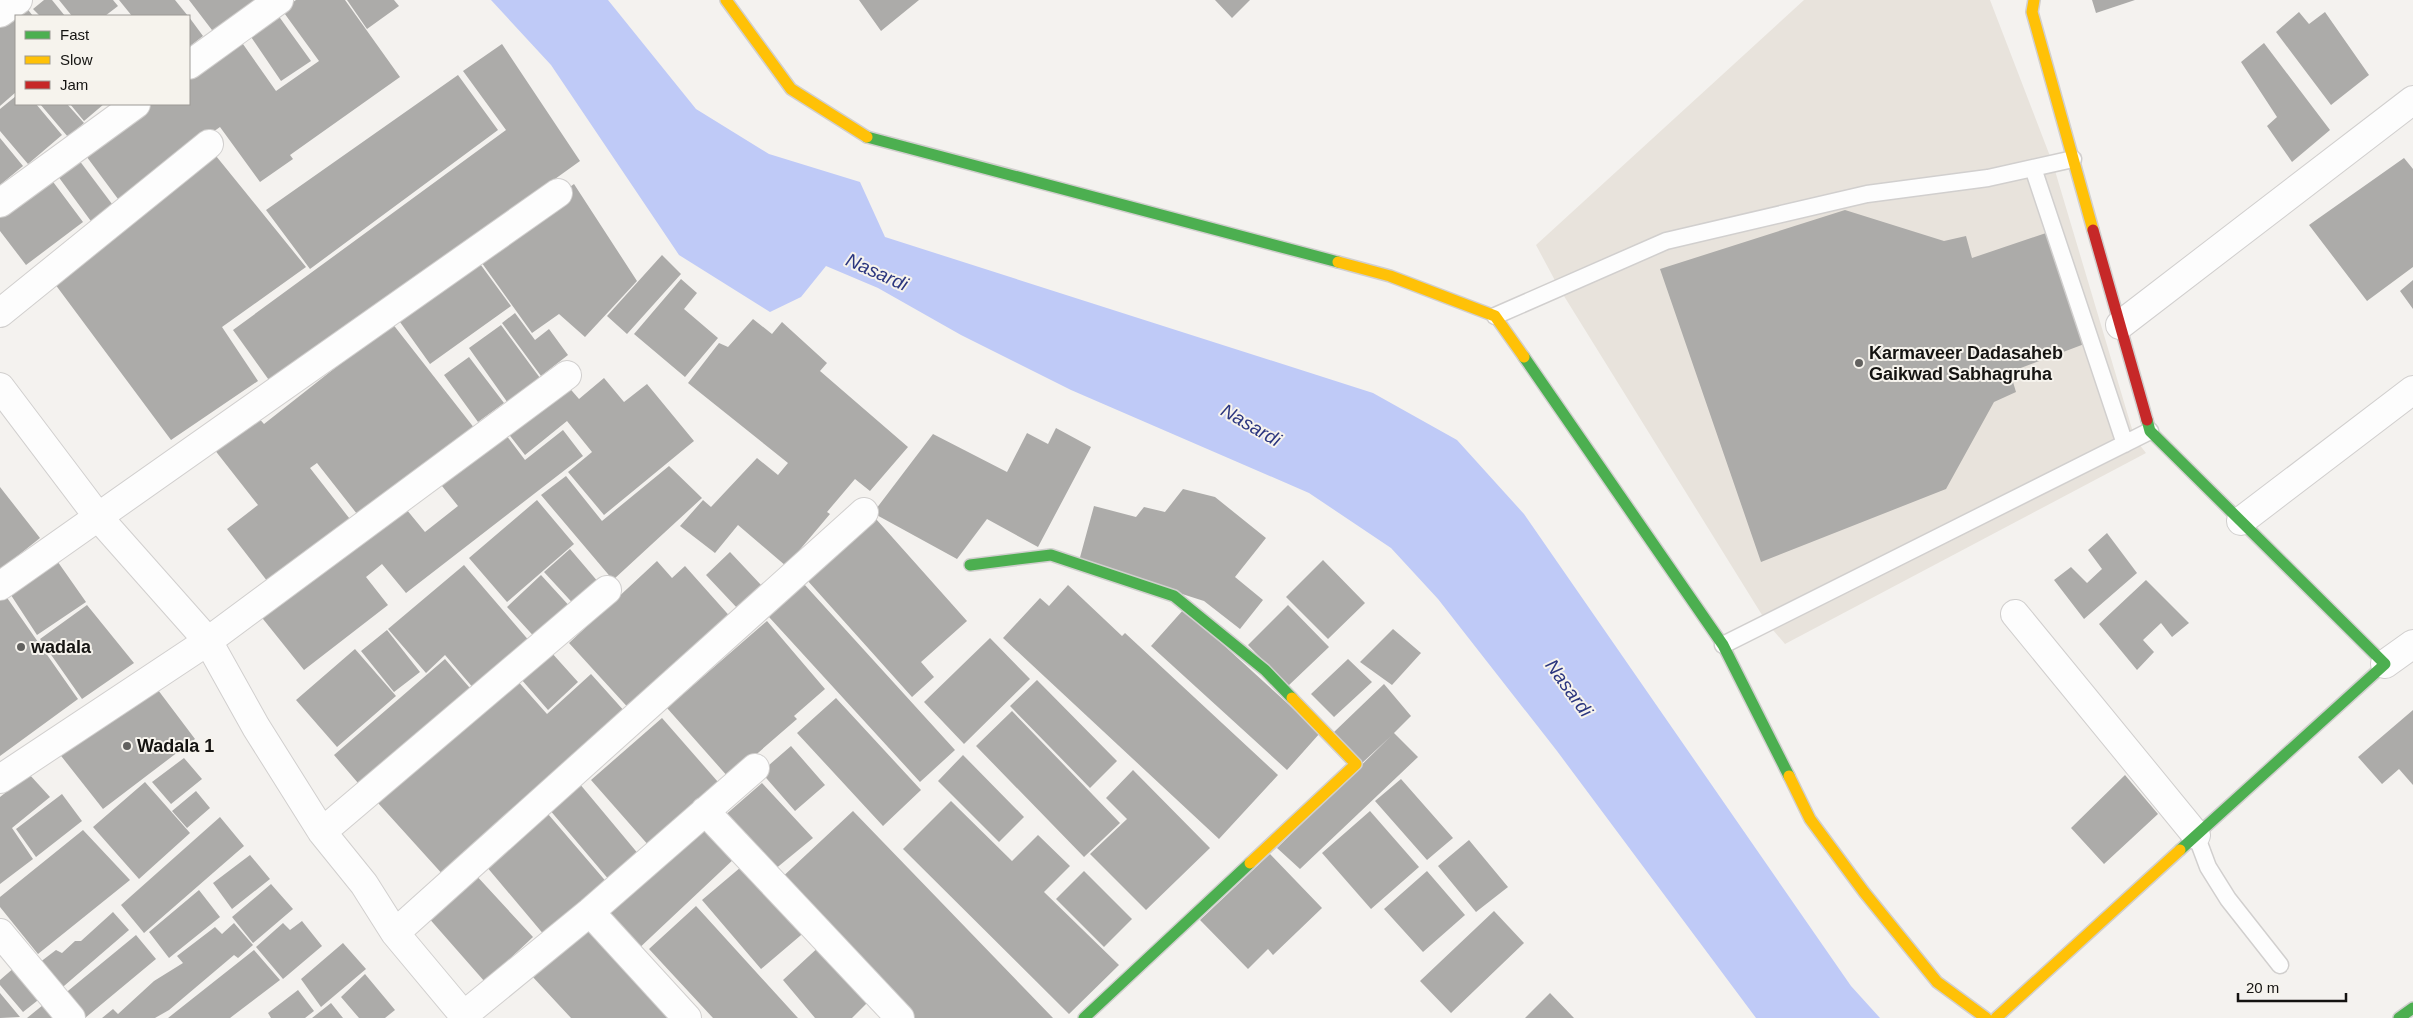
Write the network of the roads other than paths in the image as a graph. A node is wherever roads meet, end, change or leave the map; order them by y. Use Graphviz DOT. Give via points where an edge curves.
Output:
graph roads {
  1 [pos="18,0"];
  2 [pos="279,0"];
  3 [pos="726,0"];
  4 [pos="2034,0"];
  5 [pos="0,13"];
  6 [pos="190,65"];
  7 [pos="2413,100"];
  8 [pos="135,105"];
  9 [pos="209,144"];
  10 [pos="2073,159"];
  11 [pos="2033,168"];
  12 [pos="558,193"];
  13 [pos="0,203"];
  14 [pos="0,313"];
  15 [pos="1495,316"];
  16 [pos="2120,325"];
  17 [pos="567,375"];
  18 [pos="1,390"];
  19 [pos="2413,390"];
  20 [pos="2150,431"];
  21 [pos="2125,444"];
  22 [pos="864,512"];
  23 [pos="99,518"];
  24 [pos="2241,521"];
  25 [pos="970,565"];
  26 [pos="0,586"];
  27 [pos="607,590"];
  28 [pos="2015,614"];
  29 [pos="208,641"];
  30 [pos="2413,644"];
  31 [pos="1723,645"];
  32 [pos="2385,664"];
  33 [pos="755,768"];
  34 [pos="0,780"];
  35 [pos="705,811"];
  36 [pos="322,832"];
  37 [pos="2196,835"];
  38 [pos="590,912"];
  39 [pos="0,933"];
  40 [pos="395,933"];
  41 [pos="2280,965"];
  42 [pos="2413,1008"];
  43 [pos="465,1017"];
  44 [pos="1088,1017"];
  45 [pos="71,1018"];
  46 [pos="687,1018"];
  47 [pos="900,1018"];
  48 [pos="1986,1018"];
  49 [pos="1996,1018"];
  50 [pos="2399,1018"];
  1 -- 5 [label="street"];
  2 -- 6 [label="street"];
  3 -- 15 [label="street" via="791,89 867,137 1390,276"];
  4 -- 10 [label="street" via="2032,12"];
  7 -- 16 [label="street"];
  8 -- 13 [label="street"];
  9 -- 14 [label="street"];
  10 -- 11 [label="lane"];
  10 -- 16 [label="street"];
  11 -- 15 [label="lane" via="1988,178 1867,194 1666,241"];
  11 -- 21 [label="lane"];
  12 -- 23 [label="street"];
  15 -- 31 [label="street"];
  16 -- 20 [label="street"];
  17 -- 29 [label="street"];
  18 -- 23 [label="street"];
  19 -- 24 [label="street"];
  20 -- 21 [label="lane"];
  20 -- 24 [label="street"];
  21 -- 31 [label="lane"];
  22 -- 40 [label="street"];
  23 -- 26 [label="street"];
  23 -- 29 [label="street"];
  24 -- 32 [label="street"];
  25 -- 44 [label="street" via="1051,555 1174,596 1265,670 1356,764"];
  27 -- 36 [label="street"];
  28 -- 37 [label="street"];
  29 -- 34 [label="street"];
  29 -- 36 [label="street" via="256,727"];
  30 -- 32 [label="street"];
  31 -- 48 [label="street" via="1810,819 1937,982"];
  32 -- 37 [label="street"];
  33 -- 35 [label="street"];
  35 -- 38 [label="street"];
  35 -- 47 [label="street"];
  36 -- 40 [label="street" via="364,884"];
  37 -- 41 [label="lane" via="2208,867 2228,899"];
  37 -- 49 [label="street"];
  38 -- 43 [label="street"];
  38 -- 46 [label="street"];
  39 -- 45 [label="street"];
  40 -- 43 [label="street"];
  42 -- 50 [label="street"];
}
